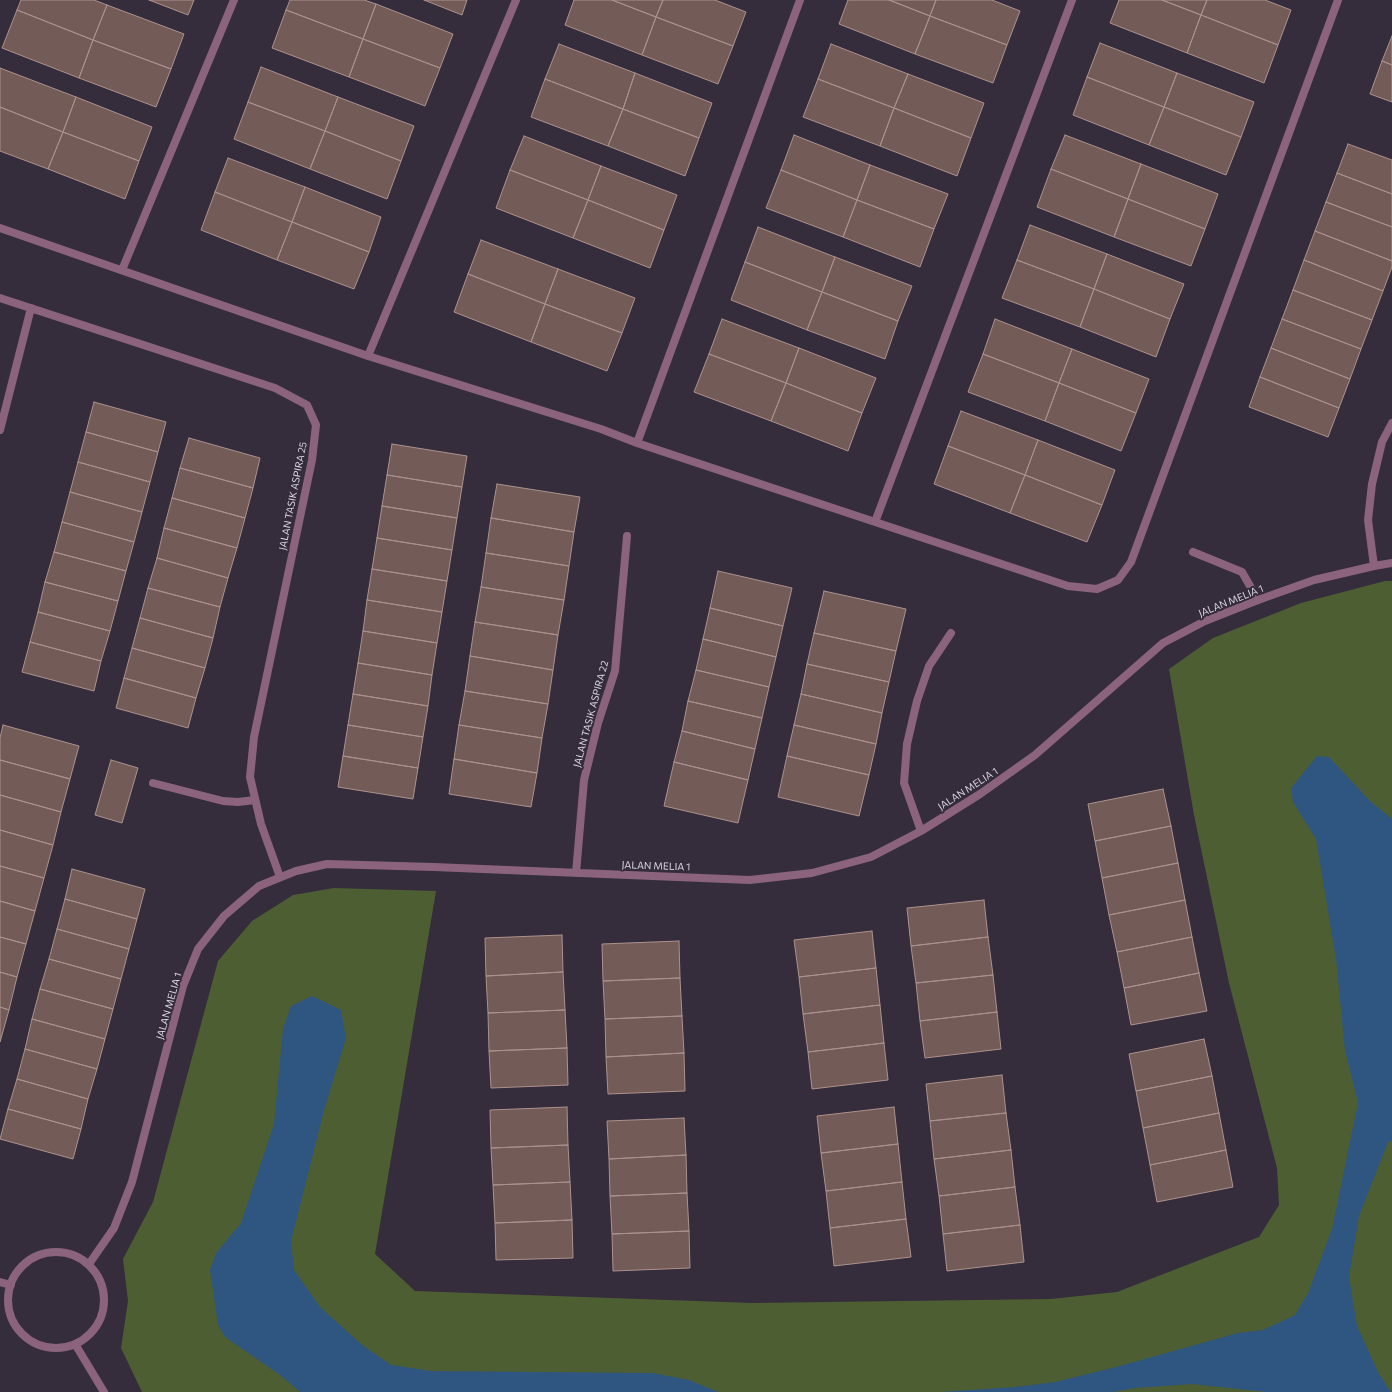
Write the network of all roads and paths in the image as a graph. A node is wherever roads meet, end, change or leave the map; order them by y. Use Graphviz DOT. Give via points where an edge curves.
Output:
graph roads {
  1 [pos="234,0"];
  2 [pos="516,0"];
  3 [pos="800,0"];
  4 [pos="1072,0"];
  5 [pos="1338,0"];
  6 [pos="0,228"];
  7 [pos="122,270"];
  8 [pos="0,298"];
  9 [pos="31,308"];
  10 [pos="368,356"];
  11 [pos="1392,423"];
  12 [pos="0,430"];
  13 [pos="637,443"];
  14 [pos="875,522"];
  15 [pos="627,536"];
  16 [pos="1194,552"];
  17 [pos="1392,563"];
  18 [pos="1374,566"];
  19 [pos="1258,600"];
  20 [pos="951,633"];
  21 [pos="153,783"];
  22 [pos="255,800"];
  23 [pos="921,831"];
  24 [pos="576,873"];
  25 [pos="280,877"];
  26 [pos="89,1264"];
  27 [pos="0,1282"];
  28 [pos="10,1286"];
  29 [pos="75,1344"];
  30 [pos="104,1392"];
  1 -- 7 [label="street"];
  2 -- 10 [label="street"];
  3 -- 13 [label="street"];
  4 -- 14 [label="street"];
  5 -- 14 [label="street" via="1130,562 1118,580 1097,589 1068,586"];
  6 -- 7 [label="street"];
  7 -- 10 [label="street"];
  8 -- 9 [label="street, JALAN TASIK ASPIRA 25"];
  9 -- 12 [label="street"];
  9 -- 22 [label="street, JALAN TASIK ASPIRA 25" via="276,388 308,405 316,425 312,460 254,737 250,777"];
  10 -- 13 [label="street" via="601,429"];
  11 -- 18 [label="street" via="1382,442 1372,484 1368,520"];
  13 -- 14 [label="street"];
  15 -- 24 [label="street, JALAN TASIK ASPIRA 22" via="615,671 584,780"];
  16 -- 19 [label="street" via="1242,572"];
  17 -- 18 [label="street, JALAN MELIA 1"];
  18 -- 19 [label="street, JALAN MELIA 1" via="1314,580"];
  19 -- 23 [label="street, JALAN MELIA 1" via="1204,621 1164,643 1035,755"];
  20 -- 23 [label="street" via="929,666 917,701 907,744 904,783"];
  21 -- 22 [label="street" via="223,801"];
  22 -- 25 [label="street, JALAN TASIK ASPIRA 25"];
  23 -- 24 [label="street, JALAN MELIA 1" via="871,856 812,872 750,880"];
  24 -- 25 [label="street, JALAN MELIA 1" via="327,864"];
  25 -- 26 [label="street, JALAN MELIA 1" via="259,886 224,916 198,949 183,986 132,1182 114,1228"];
  26 -- 28 [label="street" via="60,1251 44,1253 29,1259 18,1271"];
  26 -- 29 [label="street" via="99,1277 103,1292 103,1308 98,1323 89,1335"];
  27 -- 28 [label="street"];
  28 -- 29 [label="street" via="8,1301 11,1316 19,1330 31,1340 45,1346 60,1348"];
  29 -- 30 [label="street"];
}
